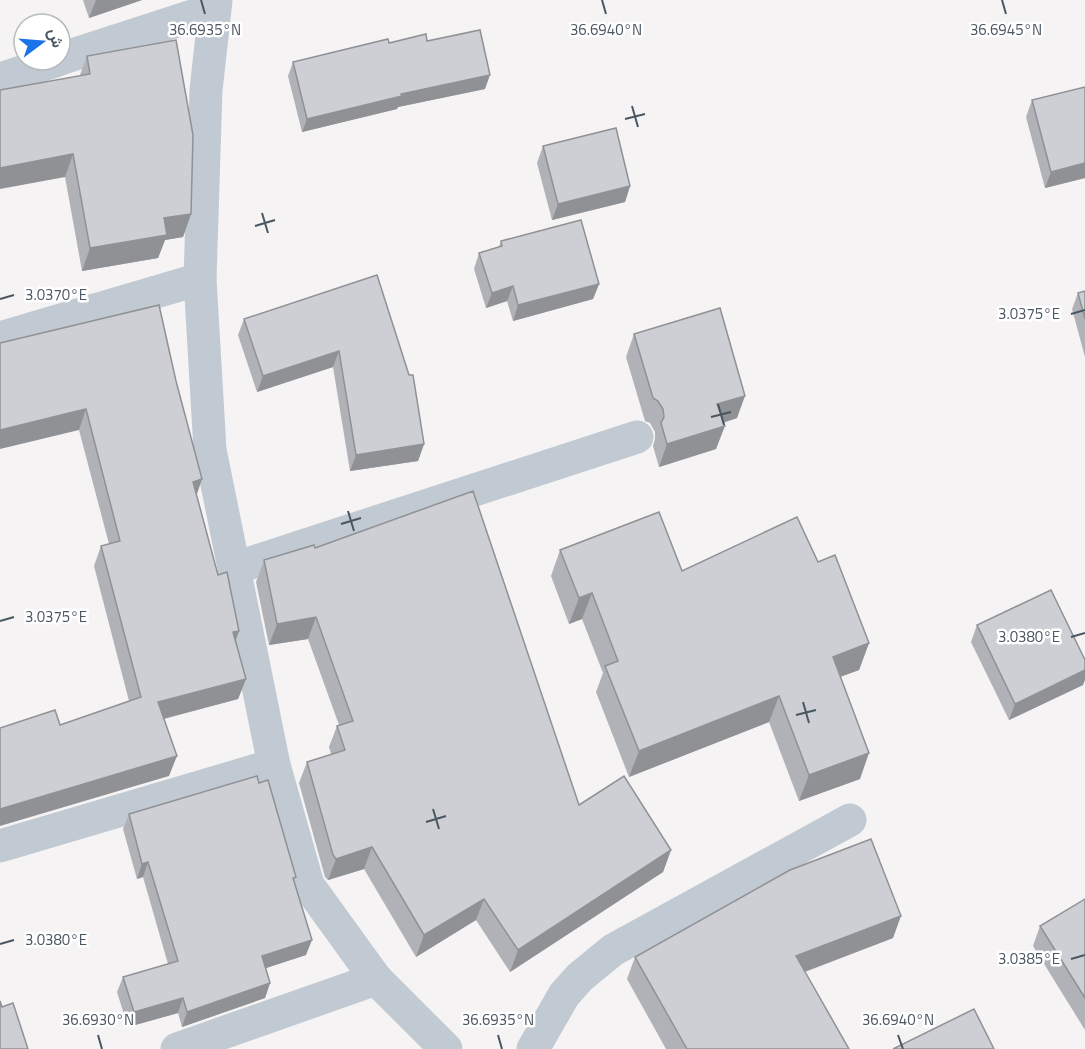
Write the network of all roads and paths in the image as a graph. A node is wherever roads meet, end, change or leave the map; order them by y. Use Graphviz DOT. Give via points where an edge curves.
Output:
graph roads {
  1 [pos="215,4"];
  2 [pos="72,55"];
  3 [pos="22,72"];
  4 [pos="0,79"];
  5 [pos="200,279"];
  6 [pos="0,338"];
  7 [pos="637,437"];
  8 [pos="234,568"];
  9 [pos="274,765"];
  10 [pos="850,820"];
  11 [pos="0,846"];
  12 [pos="376,979"];
  13 [pos="177,1049"];
  14 [pos="446,1049"];
  15 [pos="533,1049"];
  1 -- 2 [label="street"];
  1 -- 5 [label="street" via="206,90"];
  3 -- 4 [label="street"];
  5 -- 6 [label="street"];
  5 -- 8 [label="street" via="210,450"];
  7 -- 8 [label="street"];
  8 -- 9 [label="street"];
  9 -- 11 [label="street"];
  9 -- 12 [label="street" via="308,885"];
  10 -- 15 [label="street" via="613,950 564,995"];
  12 -- 13 [label="street"];
  12 -- 14 [label="street"];
}
